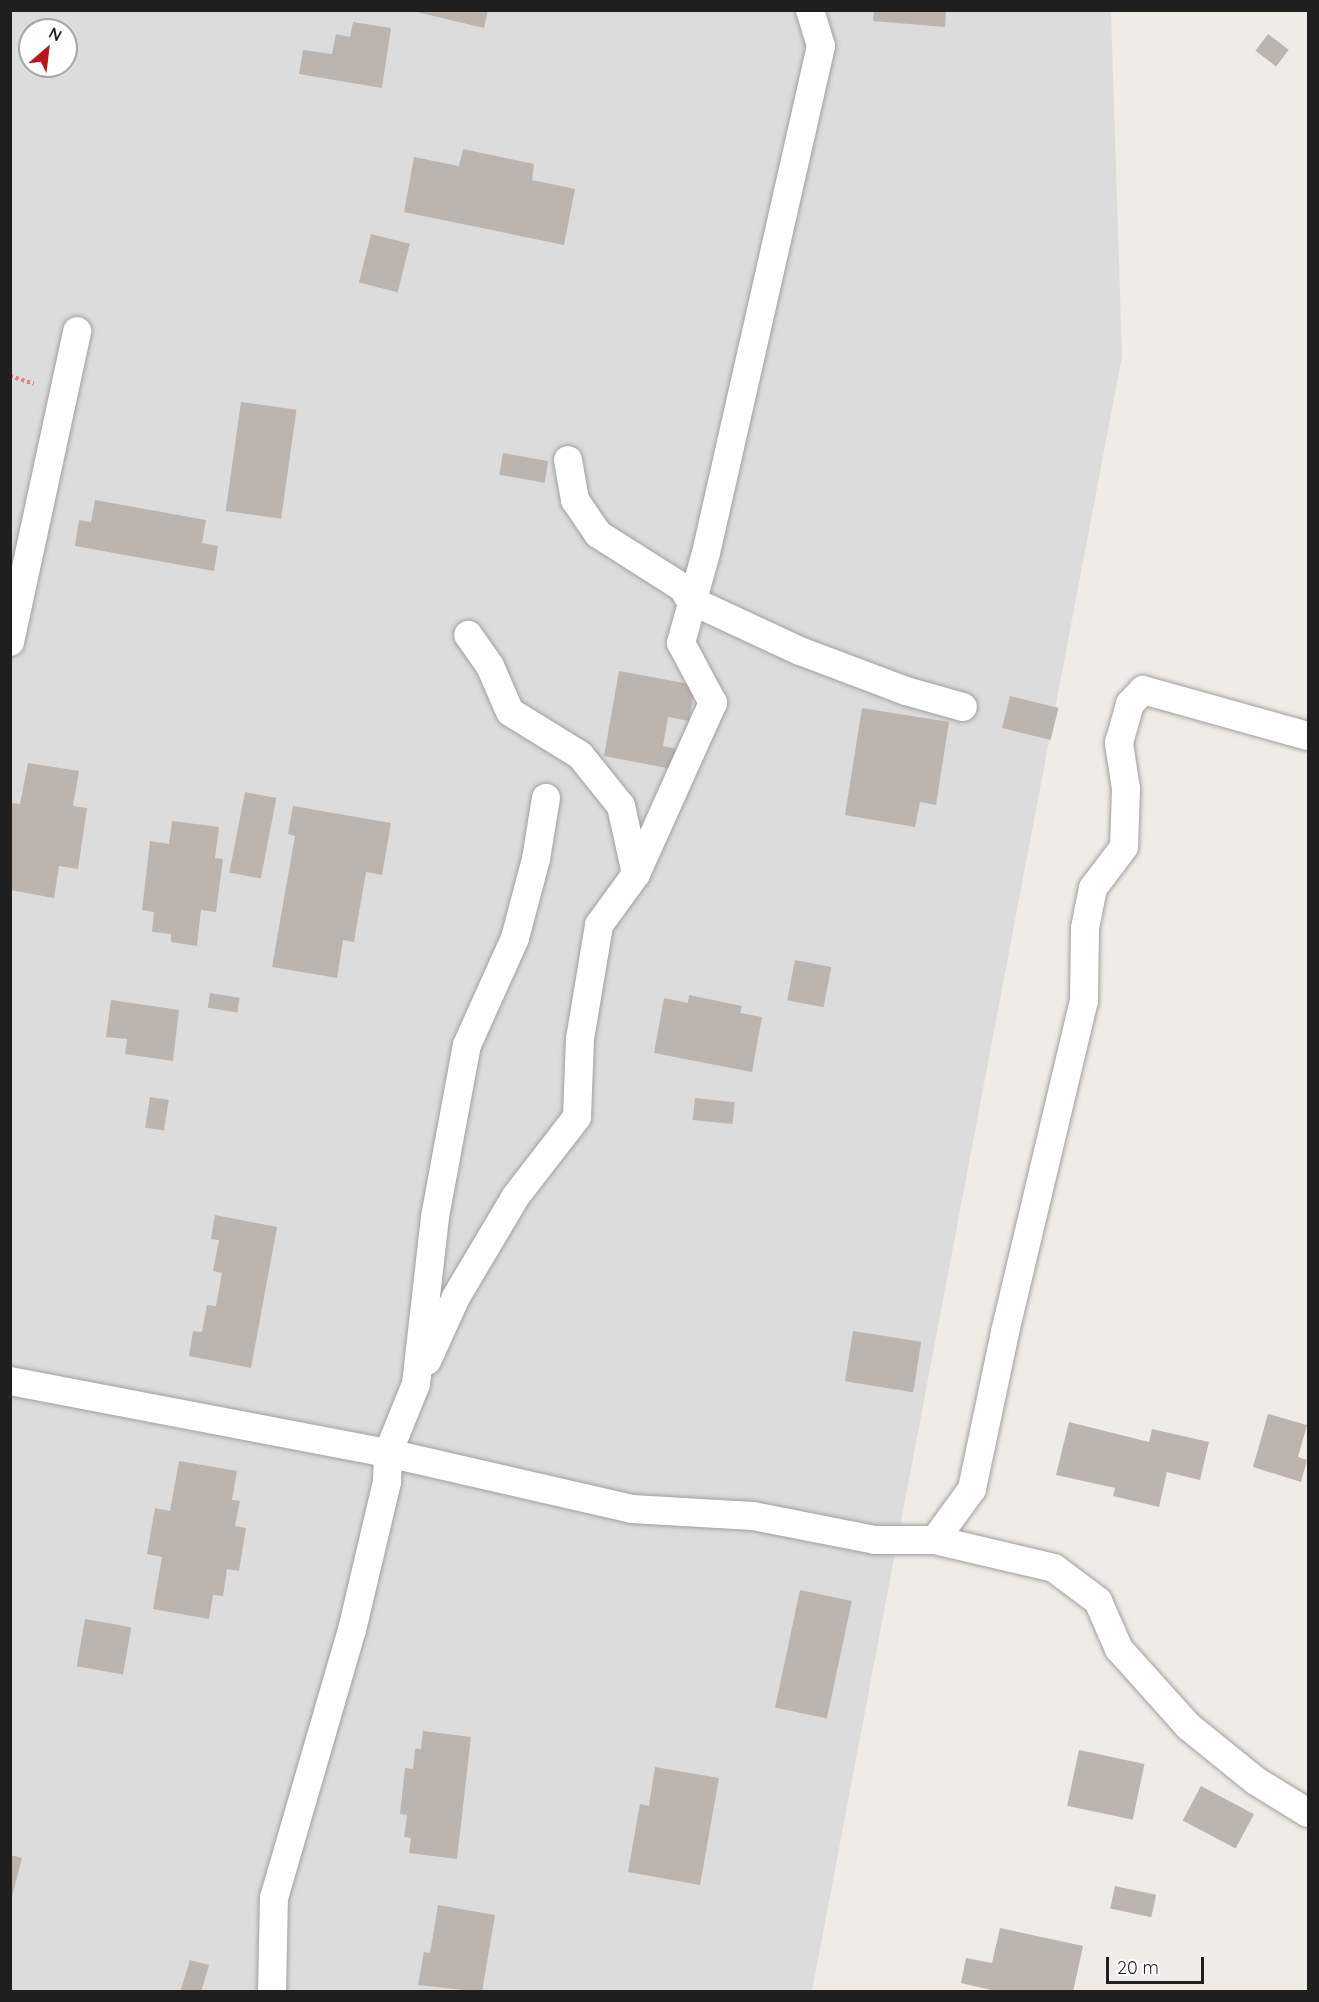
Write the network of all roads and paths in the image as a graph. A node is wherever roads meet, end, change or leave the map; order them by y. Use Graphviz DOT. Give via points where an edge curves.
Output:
graph roads {
  1 [pos="810,10"];
  2 [pos="77,331"];
  3 [pos="568,460"];
  4 [pos="690,600"];
  5 [pos="468,636"];
  6 [pos="10,642"];
  7 [pos="963,707"];
  8 [pos="1308,736"];
  9 [pos="546,798"];
  10 [pos="636,874"];
  11 [pos="10,1381"];
  12 [pos="416,1384"];
  13 [pos="388,1453"];
  14 [pos="935,1540"];
  15 [pos="1308,1813"];
  16 [pos="272,1992"];
  1 -- 4 [label="street" via="821,46 706,553"];
  2 -- 6 [label="street"];
  3 -- 4 [label="street" via="575,500 598,534 683,588"];
  4 -- 7 [label="street" via="800,651 906,691"];
  4 -- 10 [label="street" via="681,644 713,703"];
  5 -- 10 [label="street" via="490,666 510,712 580,755 621,806"];
  8 -- 14 [label="street" via="1143,690 1130,704 1119,743 1126,789 1125,848 1093,888 1085,928 1084,1001 972,1489"];
  9 -- 12 [label="street" via="536,859 515,938 467,1045 435,1217"];
  10 -- 12 [label="street" via="599,925 580,1039 577,1117 516,1196 456,1298"];
  11 -- 13 [label="street"];
  12 -- 13 [label="street"];
  13 -- 14 [label="street" via="632,1509 753,1516 875,1540"];
  13 -- 16 [label="street" via="387,1482 352,1630 274,1898"];
  14 -- 15 [label="street" via="1054,1568 1098,1601 1119,1649 1188,1726 1256,1781"];
}
